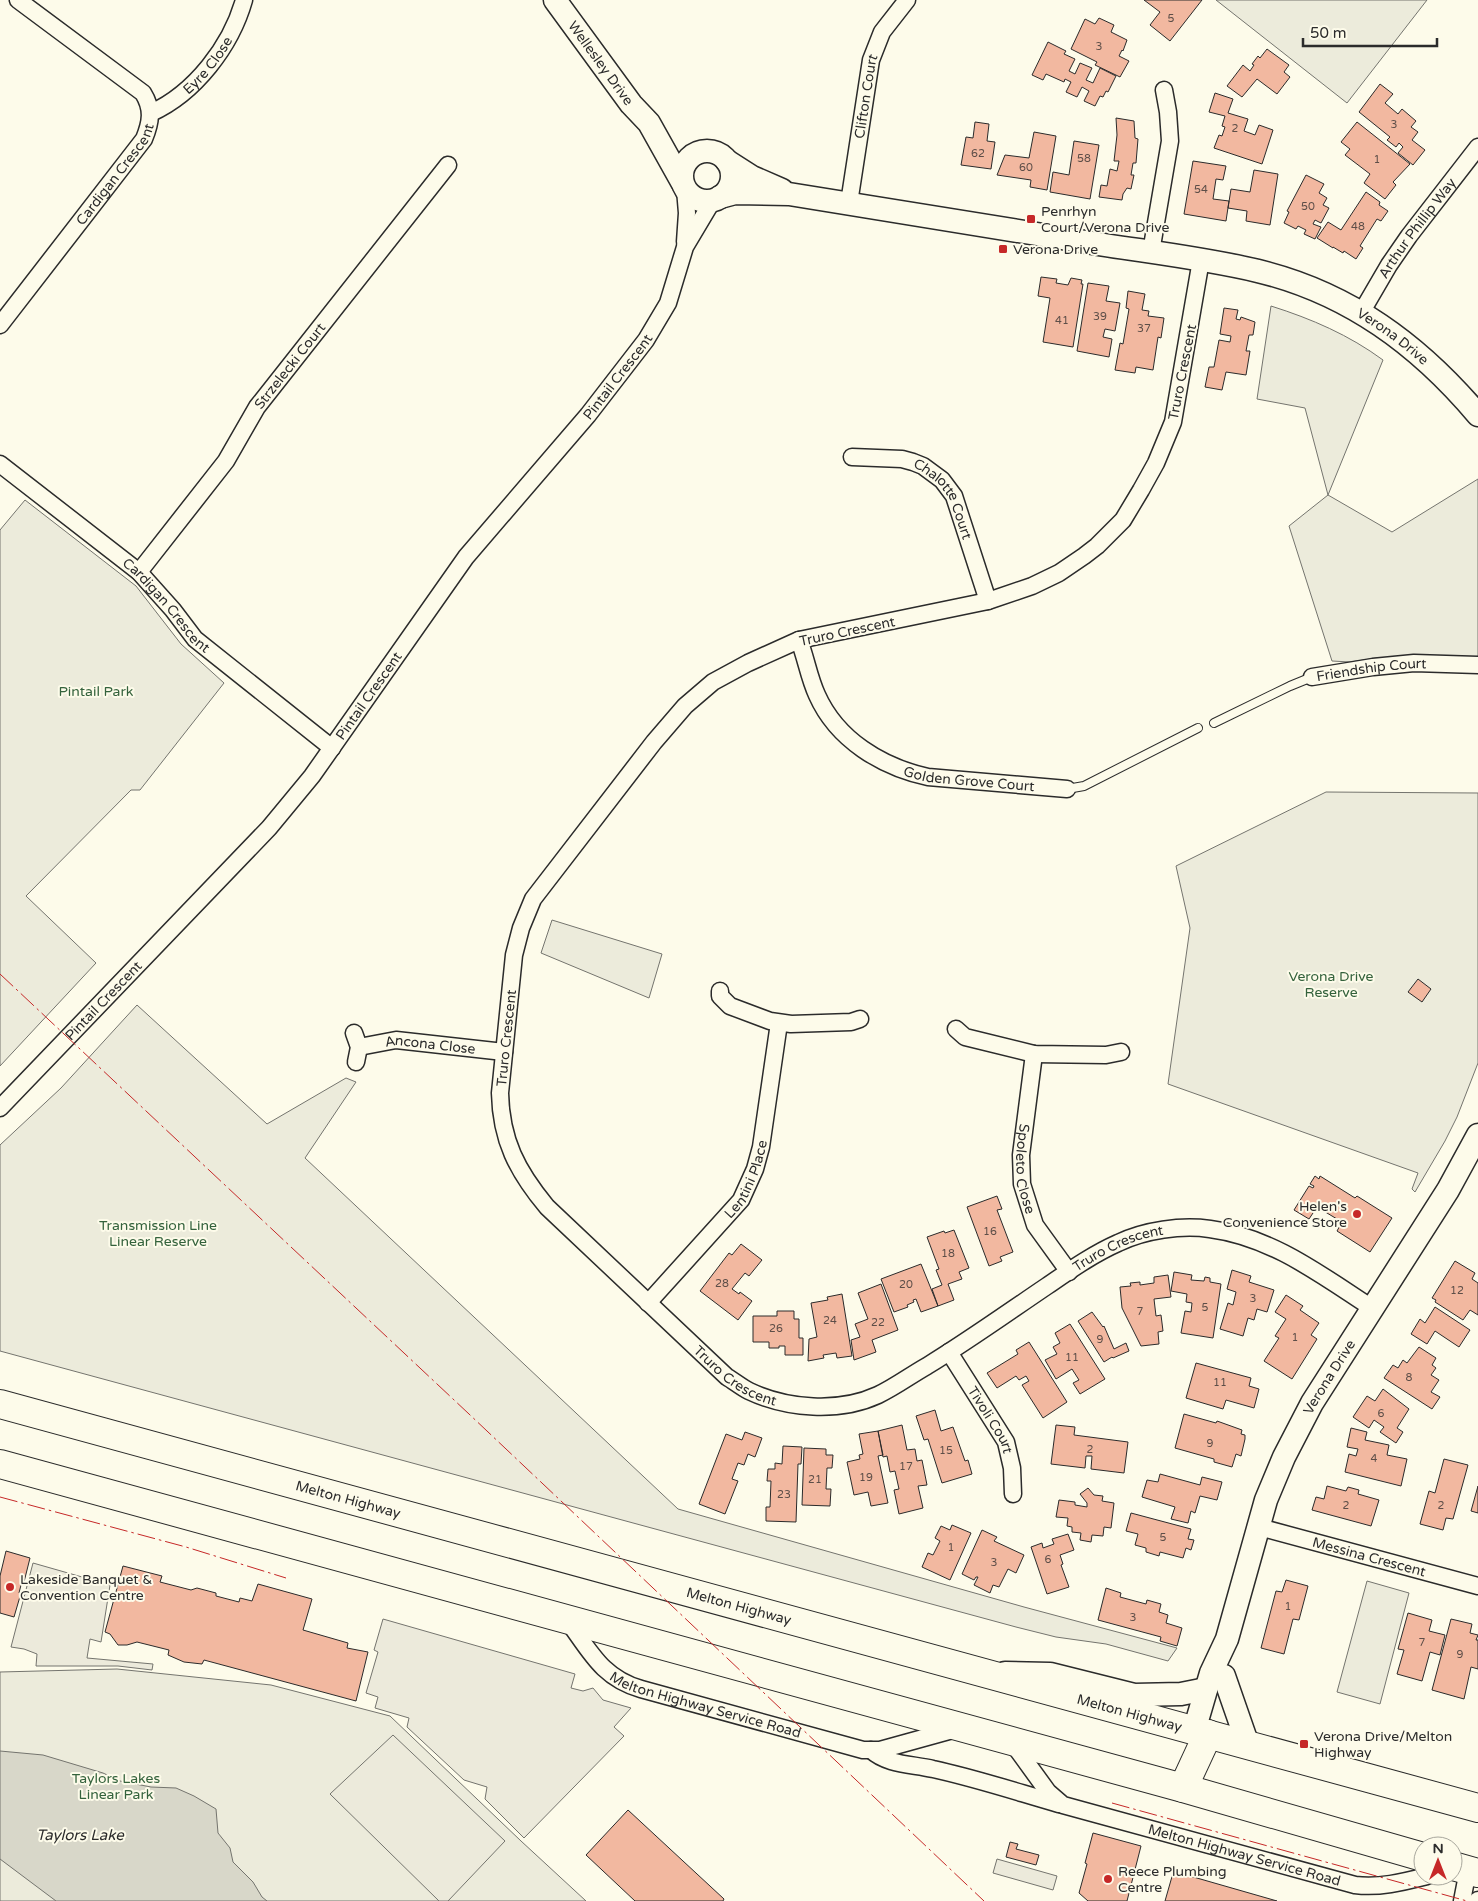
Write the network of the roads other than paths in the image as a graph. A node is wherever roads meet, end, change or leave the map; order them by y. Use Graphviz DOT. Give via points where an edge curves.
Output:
graph roads {
  1 [pos="18,0"];
  2 [pos="244,0"];
  3 [pos="555,0"];
  4 [pos="906,0"];
  5 [pos="1164,90"];
  6 [pos="151,113"];
  7 [pos="649,123"];
  8 [pos="1478,146"];
  9 [pos="703,151"];
  10 [pos="727,162"];
  11 [pos="448,165"];
  12 [pos="684,185"];
  13 [pos="789,194"];
  14 [pos="716,199"];
  15 [pos="849,203"];
  16 [pos="685,247"];
  17 [pos="1151,252"];
  18 [pos="1201,260"];
  19 [pos="1361,313"];
  20 [pos="0,325"];
  21 [pos="1478,415"];
  22 [pos="852,458"];
  23 [pos="0,464"];
  24 [pos="139,572"];
  25 [pos="988,601"];
  26 [pos="799,640"];
  27 [pos="1478,665"];
  28 [pos="1312,677"];
  29 [pos="1214,723"];
  30 [pos="1198,728"];
  31 [pos="332,748"];
  32 [pos="1067,790"];
  33 [pos="720,991"];
  34 [pos="860,1019"];
  35 [pos="779,1023"];
  36 [pos="956,1029"];
  37 [pos="356,1047"];
  38 [pos="504,1052"];
  39 [pos="1121,1052"];
  40 [pos="1034,1054"];
  41 [pos="0,1108"];
  42 [pos="1478,1135"];
  43 [pos="1069,1272"];
  44 [pos="648,1303"];
  45 [pos="1372,1308"];
  46 [pos="949,1352"];
  47 [pos="0,1404"];
  48 [pos="0,1464"];
  49 [pos="1013,1494"];
  50 [pos="1259,1527"];
  51 [pos="1478,1586"];
  52 [pos="567,1619"];
  53 [pos="986,1674"];
  54 [pos="1215,1683"];
  55 [pos="963,1727"];
  56 [pos="1201,1733"];
  57 [pos="1011,1741"];
  58 [pos="1248,1745"];
  59 [pos="871,1750"];
  60 [pos="1183,1788"];
  61 [pos="1063,1805"];
  62 [pos="1478,1808"];
  63 [pos="1413,1854"];
  64 [pos="1413,1879"];
  65 [pos="1462,1886"];
  66 [pos="1462,1901"];
  1 -- 6 [label="street, Cardigan Crescent" via="143,93"];
  2 -- 6 [label="street, Eyre Close" via="240,15 205,70 177,99"];
  3 -- 7 [label="street, Wellesley Drive" via="631,104"];
  4 -- 15 [label="street, Clifton Court" via="882,32 871,60"];
  5 -- 17 [label="street" via="1170,141"];
  6 -- 20 [label="street, Cardigan Crescent" via="144,139"];
  7 -- 9 [label="street, Wellesley Drive" via="682,145"];
  7 -- 12 [label="street, Wellesley Drive"];
  8 -- 19 [label="street, Arthur Phillip Way" via="1399,251"];
  9 -- 10 [label="street" via="717,153"];
  9 -- 12 [label="street" via="686,162"];
  10 -- 13 [label="street, Verona Drive"];
  10 -- 14 [label="street" via="732,177 730,185"];
  11 -- 24 [label="street, Strzelecki Court" via="257,407 226,461"];
  12 -- 14 [label="street" via="698,199"];
  12 -- 16 [label="street, Pintail Crescent" via="687,213"];
  13 -- 14 [label="street, Verona Drive" via="735,193"];
  13 -- 15 [label="street, Verona Drive"];
  14 -- 16 [label="street, Pintail Crescent"];
  15 -- 17 [label="street, Verona Drive"];
  16 -- 31 [label="street, Pintail Crescent" via="668,303 646,340 588,415 466,557"];
  17 -- 18 [label="street, Verona Drive"];
  18 -- 19 [label="street, Verona Drive" via="1288,280"];
  18 -- 25 [label="street, Truro Crescent" via="1173,422 1142,490 1123,520 1084,556 1032,586"];
  19 -- 21 [label="street, Verona Drive" via="1430,363"];
  22 -- 25 [label="street, Chalotte Court" via="902,459 923,466 942,480 954,496"];
  23 -- 24 [label="street, Cardigan Crescent"];
  24 -- 31 [label="street, Cardigan Crescent" via="195,639"];
  25 -- 26 [label="street, Truro Crescent"];
  26 -- 32 [label="street, Golden Grove Court" via="816,694 825,710 860,748 882,762 928,777"];
  26 -- 38 [label="street, Truro Crescent" via="729,673 684,706 533,899 514,955"];
  27 -- 28 [label="street, Friendship Court" via="1414,664"];
  28 -- 29 [label="lane, Friendship Court"];
  30 -- 32 [label="lane, Golden Grove Court" via="1084,786"];
  31 -- 41 [label="street, Pintail Crescent" via="269,828"];
  33 -- 35 [label="street" via="720,996 730,1006"];
  34 -- 35 [label="street" via="850,1022"];
  35 -- 44 [label="street, Lentini Place" via="762,1147 748,1188 741,1200"];
  36 -- 40 [label="street" via="965,1037"];
  37 -- 38 [label="street, Ancona Close" via="396,1040"];
  38 -- 44 [label="street, Truro Crescent" via="500,1114 517,1165 547,1207"];
  39 -- 40 [label="street" via="1106,1056"];
  40 -- 43 [label="street, Spoleto Close" via="1021,1155 1022,1184 1035,1225"];
  42 -- 45 [label="street, Verona Drive" via="1448,1190"];
  43 -- 45 [label="street, Truro Crescent" via="1118,1242 1140,1235 1172,1229 1211,1229 1258,1240 1289,1255"];
  43 -- 46 [label="street, Truro Crescent"];
  44 -- 46 [label="street, Truro Crescent" via="727,1377 765,1397 805,1406 832,1406 879,1395"];
  45 -- 50 [label="street, Verona Drive" via="1296,1432 1274,1478"];
  46 -- 49 [label="street, Tivoli Court" via="1006,1442"];
  47 -- 53 [label="highway, Melton Highway"];
  48 -- 52 [label="highway"];
  50 -- 51 [label="street, Messina Crescent"];
  50 -- 54 [label="street, Verona Drive" via="1227,1639 1211,1673"];
  52 -- 55 [label="highway"];
  52 -- 59 [label="street, Melton Highway Service Road" via="601,1666 622,1683"];
  53 -- 54 [label="street" via="1040,1673 1134,1695 1181,1694"];
  53 -- 56 [label="highway, Melton Highway"];
  54 -- 56 [label="street, Verona Drive"];
  54 -- 58 [label="street"];
  55 -- 57 [label="highway"];
  55 -- 59 [label="street, Melton Highway Service Road"];
  56 -- 58 [label="highway, Melton Highway"];
  56 -- 60 [label="highway"];
  57 -- 60 [label="highway"];
  57 -- 61 [label="street, Melton Highway Service Road" via="1048,1792"];
  58 -- 62 [label="highway, Melton Highway"];
  59 -- 61 [label="street, Melton Highway Service Road" via="882,1758 932,1768"];
  60 -- 63 [label="highway"];
  61 -- 64 [label="street, Melton Highway Service Road" via="1355,1885 1384,1886"];
  65 -- 66 [label="street"];
}
